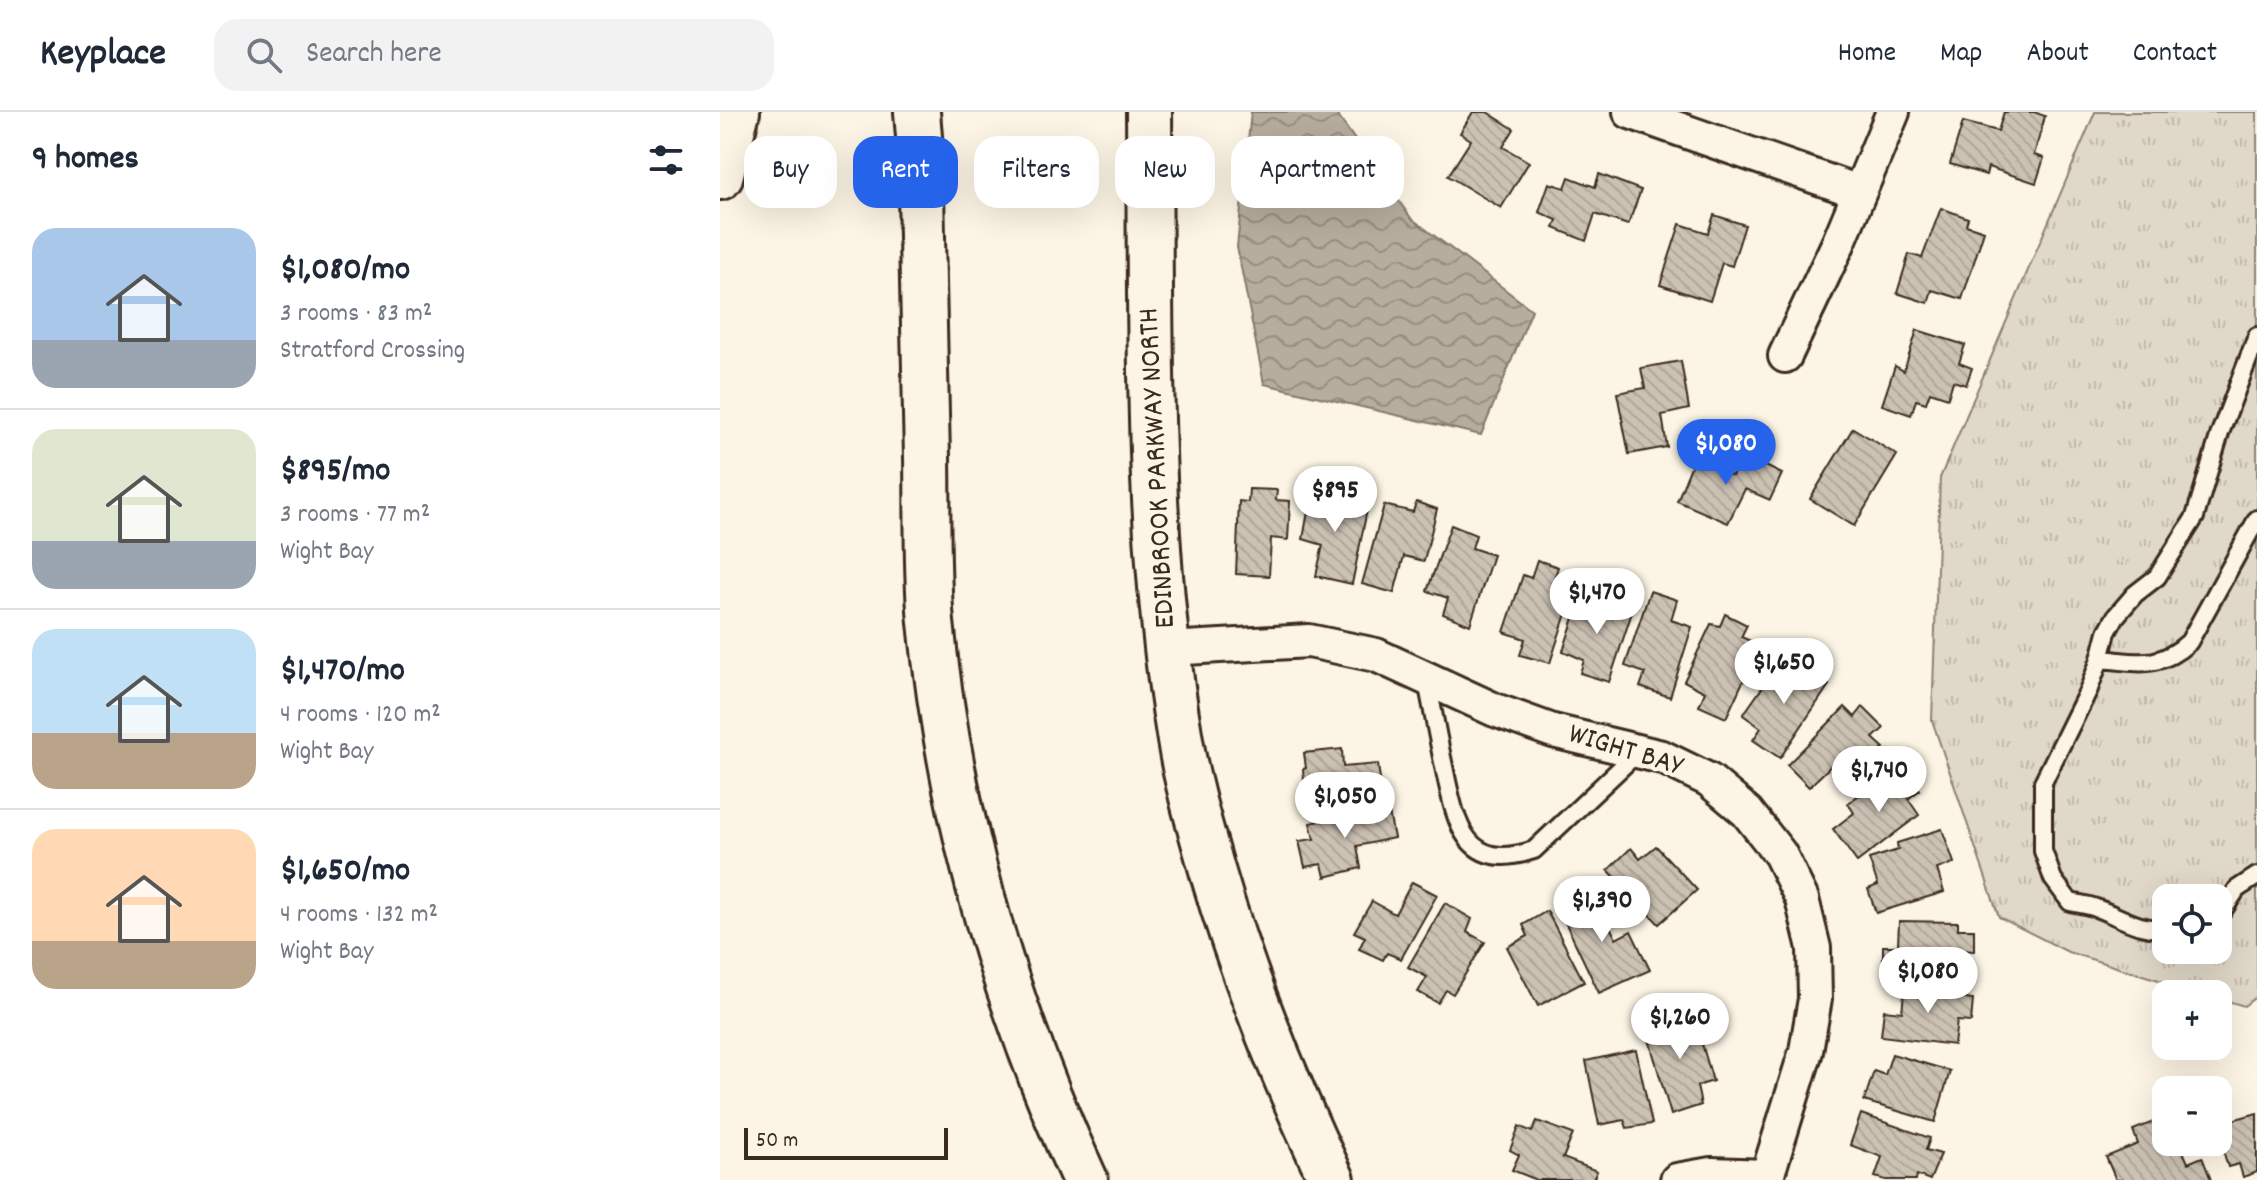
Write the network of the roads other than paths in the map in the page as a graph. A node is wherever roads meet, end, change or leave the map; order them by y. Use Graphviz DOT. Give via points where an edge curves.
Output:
graph roads {
  1 [pos="737,112"];
  2 [pos="1149,112"];
  3 [pos="1630,112"];
  4 [pos="1893,112"];
  5 [pos="918,131"];
  6 [pos="720,177"];
  7 [pos="1859,192"];
  8 [pos="2257,336"];
  9 [pos="1785,356"];
  10 [pos="2257,519"];
  11 [pos="1168,649"];
  12 [pos="2100,659"];
  13 [pos="1426,677"];
  14 [pos="1639,751"];
  15 [pos="2257,876"];
  16 [pos="2232,897"];
  17 [pos="2152,929"];
  18 [pos="1767,1178"];
  19 [pos="1085,1180"];
  20 [pos="1332,1180"];
  21 [pos="1677,1180"];
  1 -- 6 [label="main road"];
  2 -- 11 [label="main road, EDINBROOK PARKWAY NORTH" via="1155,498"];
  3 -- 7 [label="street"];
  4 -- 7 [label="street"];
  5 -- 19 [label="main road" via="931,621 954,777 1004,978"];
  7 -- 9 [label="street"];
  8 -- 12 [label="lane" via="2195,517 2157,577 2116,616"];
  10 -- 12 [label="lane" via="2189,642 2174,656 2152,663"];
  11 -- 13 [label="street, WIGHT BAY" via="1309,641 1376,655"];
  11 -- 20 [label="main road, EDINBROOK PARKWAY NORTH" via="1180,743 1234,944 1295,1102"];
  12 -- 17 [label="lane" via="2043,782 2043,851 2053,879 2070,902"];
  13 -- 14 [label="street, WIGHT BAY" via="1553,731"];
  13 -- 14 [label="lane" via="1455,819 1468,841 1489,854 1512,857 1534,850"];
  14 -- 18 [label="street, WIGHT BAY" via="1709,780 1747,812 1780,854 1802,899 1814,948 1815,999 1806,1051"];
  15 -- 16 [label="lane"];
  18 -- 21 [label="street, WIGHT BAY" via="1711,1174"];
}
